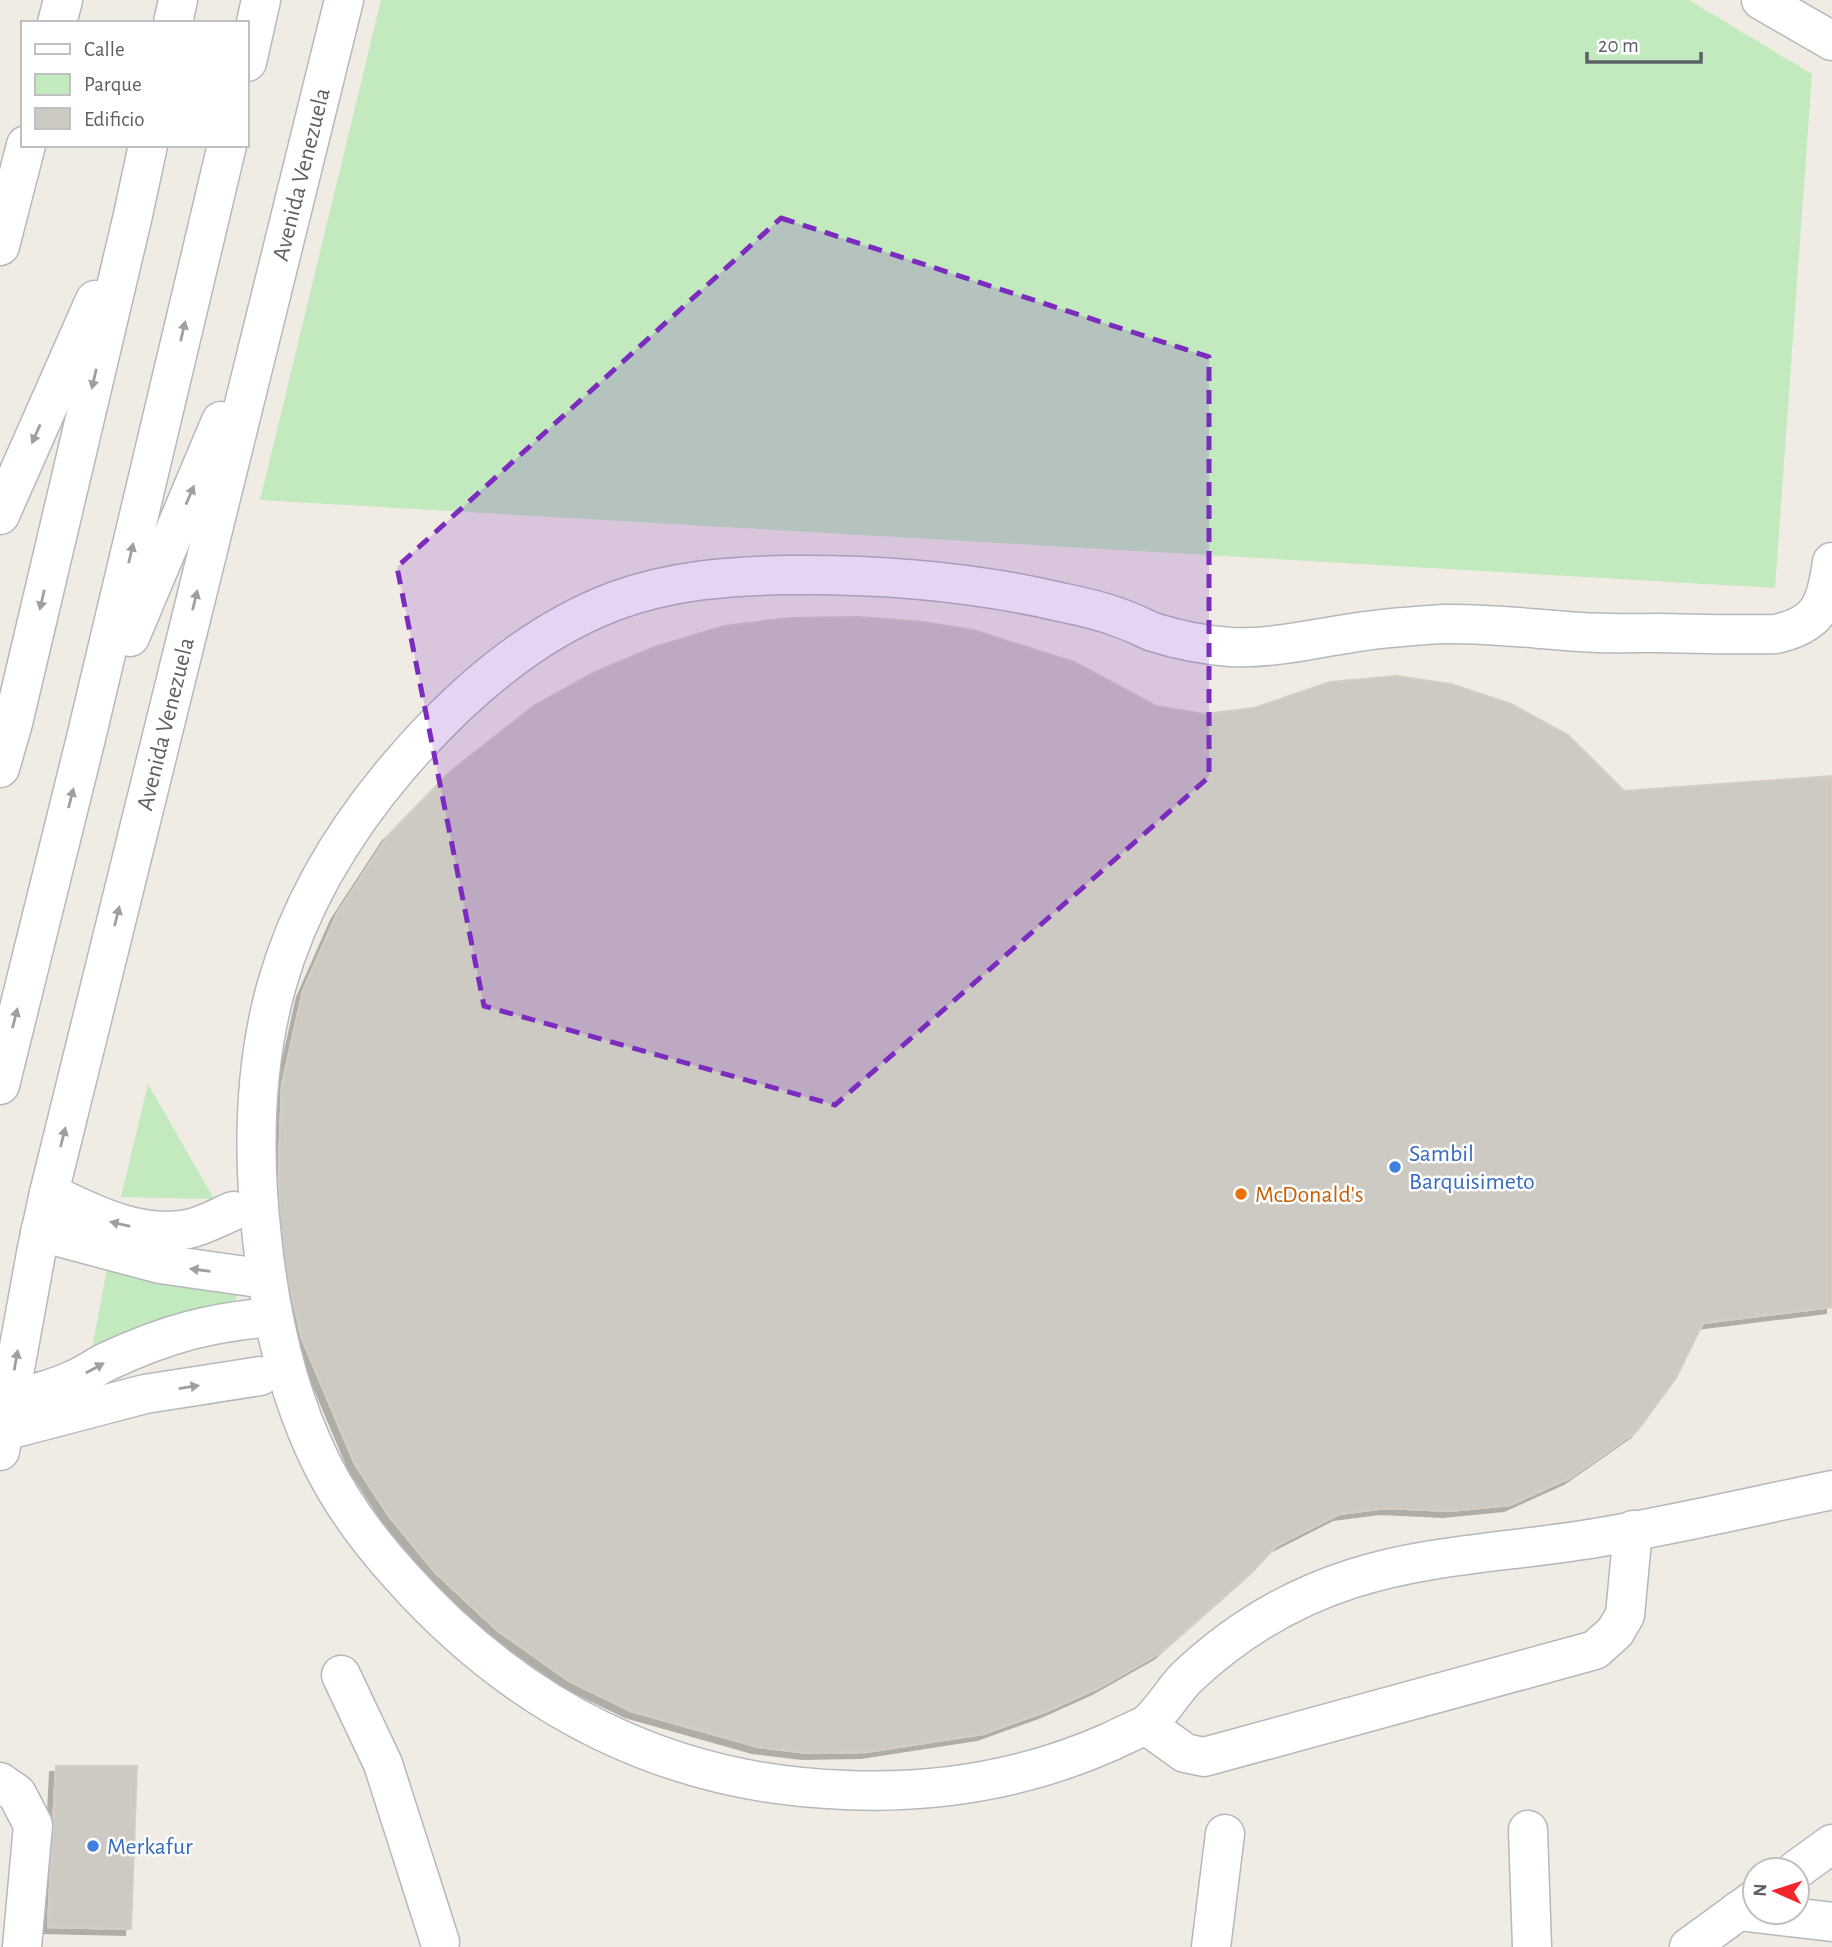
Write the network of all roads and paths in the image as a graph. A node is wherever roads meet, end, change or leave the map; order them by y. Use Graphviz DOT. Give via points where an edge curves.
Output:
graph roads {
  1 [pos="63,0"];
  2 [pos="178,0"];
  3 [pos="261,0"];
  4 [pos="344,0"];
  5 [pos="1761,0"];
  6 [pos="58,21"];
  7 [pos="173,21"];
  8 [pos="1832,41"];
  9 [pos="248,58"];
  10 [pos="25,147"];
  11 [pos="148,147"];
  12 [pos="227,147"];
  13 [pos="133,215"];
  14 [pos="0,247"];
  15 [pos="268,309"];
  16 [pos="0,515"];
  17 [pos="1832,562"];
  18 [pos="86,738"];
  19 [pos="0,768"];
  20 [pos="0,1084"];
  21 [pos="49,1193"];
  22 [pos="233,1211"];
  23 [pos="40,1232"];
  24 [pos="267,1279"];
  25 [pos="273,1317"];
  26 [pos="260,1376"];
  27 [pos="4,1428"];
  28 [pos="1832,1490"];
  29 [pos="1633,1530"];
  30 [pos="341,1675"];
  31 [pos="1146,1725"];
  32 [pos="0,1782"];
  33 [pos="1528,1830"];
  34 [pos="1226,1834"];
  35 [pos="1832,1844"];
  36 [pos="1811,1859"];
  37 [pos="1741,1909"];
  38 [pos="1811,1918"];
  39 [pos="1832,1922"];
  40 [pos="440,1942"];
  41 [pos="22,1947"];
  42 [pos="1211,1947"];
  43 [pos="1532,1947"];
  44 [pos="1689,1947"];
  1 -- 6 [label="street"];
  2 -- 7 [label="street"];
  3 -- 9 [label="street"];
  4 -- 15 [label="street, Avenida Venezuela"];
  5 -- 8 [label="street"];
  10 -- 14 [label="street"];
  11 -- 13 [label="street"];
  18 -- 12 [label="street, one-way"];
  13 -- 16 [label="street, one-way"];
  13 -- 19 [label="street, one-way"];
  18 -- 15 [label="street, one-way"];
  21 -- 15 [label="street, Avenida Venezuela, one-way"];
  17 -- 24 [label="street" via="1827,597 1817,611 1798,627 1776,634 1411,625 1278,646 1220,647 1150,631 1116,616 1014,593 945,582 835,575 691,581 628,597 580,617 545,635 498,670 412,751 350,830 300,917 273,996 256,1094 256,1193"];
  20 -- 18 [label="street, one-way"];
  22 -- 21 [label="street, one-way" via="189,1229 152,1231 105,1220"];
  21 -- 23 [label="street, Avenida Venezuela"];
  24 -- 23 [label="street, one-way" via="160,1264"];
  27 -- 23 [label="street, Avenida Venezuela, one-way"];
  24 -- 25 [label="street"];
  27 -- 25 [label="street, one-way" via="74,1380 138,1348 228,1320"];
  25 -- 31 [label="street" via="295,1401 318,1457 389,1563 448,1627 500,1670 595,1729 711,1771 850,1791 994,1780 1078,1756"];
  27 -- 26 [label="street, one-way" via="145,1394"];
  28 -- 29 [label="street"];
  29 -- 31 [label="street" via="1400,1567 1311,1594 1235,1637 1203,1662"];
  29 -- 31 [label="street" via="1625,1615 1595,1650 1204,1757 1185,1753"];
  30 -- 40 [label="street" via="383,1763"];
  32 -- 41 [label="street" via="17,1794 33,1825"];
  33 -- 43 [label="street"];
  34 -- 42 [label="street"];
  35 -- 36 [label="street"];
  37 -- 44 [label="street"];
  38 -- 39 [label="street"];
}
